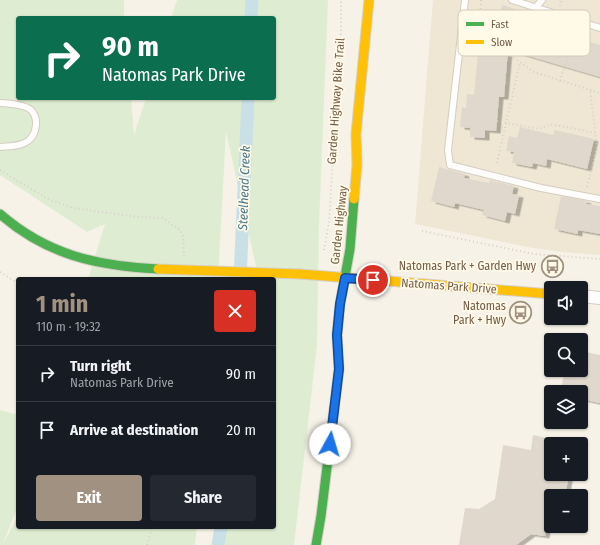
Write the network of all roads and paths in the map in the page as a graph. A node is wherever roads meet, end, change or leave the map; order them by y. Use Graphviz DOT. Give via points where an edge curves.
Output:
graph roads {
  1 [pos="341,0"];
  2 [pos="370,0"];
  3 [pos="465,0"];
  4 [pos="481,0"];
  5 [pos="512,0"];
  6 [pos="542,0"];
  7 [pos="536,7"];
  8 [pos="464,10"];
  9 [pos="480,10"];
  10 [pos="545,10"];
  11 [pos="590,25"];
  12 [pos="600,28"];
  13 [pos="459,56"];
  14 [pos="511,56"];
  15 [pos="568,56"];
  16 [pos="520,62"];
  17 [pos="560,81"];
  18 [pos="590,90"];
  19 [pos="600,93"];
  20 [pos="0,103"];
  21 [pos="497,121"];
  22 [pos="506,122"];
  23 [pos="595,133"];
  24 [pos="0,147"];
  25 [pos="497,163"];
  26 [pos="0,170"];
  27 [pos="585,196"];
  28 [pos="600,199"];
  29 [pos="0,214"];
  30 [pos="422,231"];
  31 [pos="324,250"];
  32 [pos="184,257"];
  33 [pos="600,260"];
  34 [pos="0,272"];
  35 [pos="345,278"];
  36 [pos="16,282"];
  37 [pos="544,293"];
  38 [pos="588,297"];
  39 [pos="600,298"];
  40 [pos="151,529"];
  41 [pos="147,545"];
  42 [pos="316,545"];
  1 -- 31 [label="path, Garden Highway Bike Trail" via="329,222"];
  2 -- 35 [label="street, Garden Highway" via="356,134 350,249"];
  3 -- 8 [label="lane"];
  4 -- 9 [label="path"];
  5 -- 7 [label="lane"];
  6 -- 7 [label="lane"];
  7 -- 10 [label="lane"];
  11 -- 12 [label="lane"];
  13 -- 27 [label="lane" via="448,150 450,165 541,188"];
  14 -- 16 [label="path"];
  15 -- 17 [label="path"];
  16 -- 17 [label="path" via="534,72"];
  16 -- 22 [label="path"];
  17 -- 18 [label="path"];
  18 -- 19 [label="path"];
  18 -- 23 [label="path"];
  20 -- 24 [label="lane" via="30,109 36,118 36,128 28,141"];
  21 -- 22 [label="path"];
  22 -- 23 [label="path" via="539,129 550,124"];
  22 -- 25 [label="path"];
  23 -- 27 [label="path" via="597,147"];
  26 -- 32 [label="path" via="50,200 74,208 163,218 180,230 183,236"];
  27 -- 28 [label="lane"];
  29 -- 35 [label="street, Natomas Park Drive, bridge" via="22,232 48,246 75,256 134,268"];
  30 -- 33 [label="path" via="534,254"];
  34 -- 36 [label="path"];
  35 -- 37 [label="street, Natomas Park Drive"];
  35 -- 42 [label="street, Garden Highway" via="337,335 339,369"];
  38 -- 39 [label="street"];
  40 -- 41 [label="path"];
}
